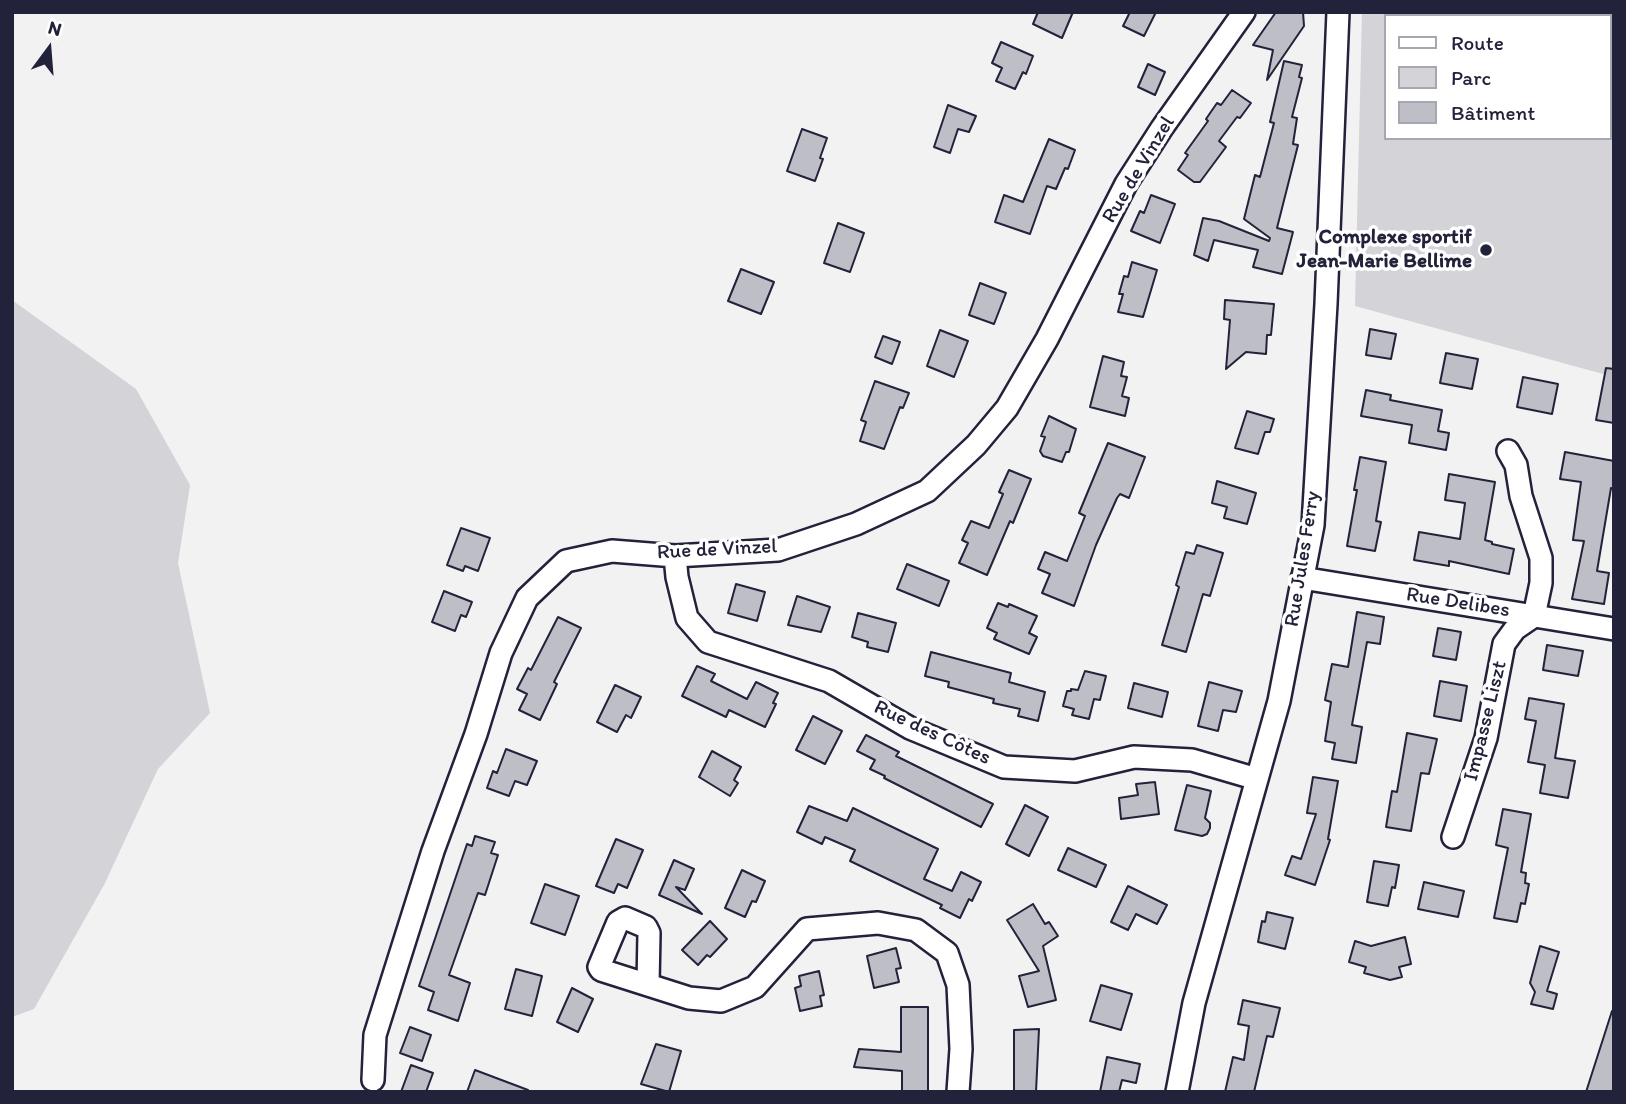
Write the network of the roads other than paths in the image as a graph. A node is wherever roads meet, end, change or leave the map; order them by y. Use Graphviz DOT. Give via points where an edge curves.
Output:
graph roads {
  1 [pos="1244,12"];
  2 [pos="1338,12"];
  3 [pos="1508,451"];
  4 [pos="675,556"];
  5 [pos="1302,578"];
  6 [pos="1534,616"];
  7 [pos="1614,629"];
  8 [pos="1257,779"];
  9 [pos="1453,837"];
  10 [pos="648,985"];
  11 [pos="373,1088"];
  12 [pos="958,1092"];
  13 [pos="1177,1092"];
  1 -- 4 [label="street, Rue de Vinzel" via="1126,184 1047,340 1007,408 976,445 927,491 856,524 778,550"];
  2 -- 5 [label="street, Rue Jules Ferry" via="1314,497"];
  3 -- 6 [label="street" via="1516,465 1541,558"];
  4 -- 8 [label="street, Rue des Côtes" via="687,618 708,642 830,681 910,728 1004,767 1075,771 1134,757 1192,760"];
  4 -- 11 [label="street, Rue de Vinzel" via="612,551 566,561 527,598 501,653 375,1035"];
  5 -- 6 [label="street, Rue Delibes"];
  5 -- 8 [label="street, Rue Jules Ferry" via="1279,701"];
  6 -- 7 [label="street, Rue Delibes"];
  6 -- 9 [label="street, Impasse Liszt" via="1504,643 1486,738"];
  8 -- 13 [label="street, Rue Jules Ferry" via="1194,1003"];
  10 -- 12 [label="street" via="689,999 721,1001 755,987 807,929 878,923 916,930 947,953 958,985"];
}
